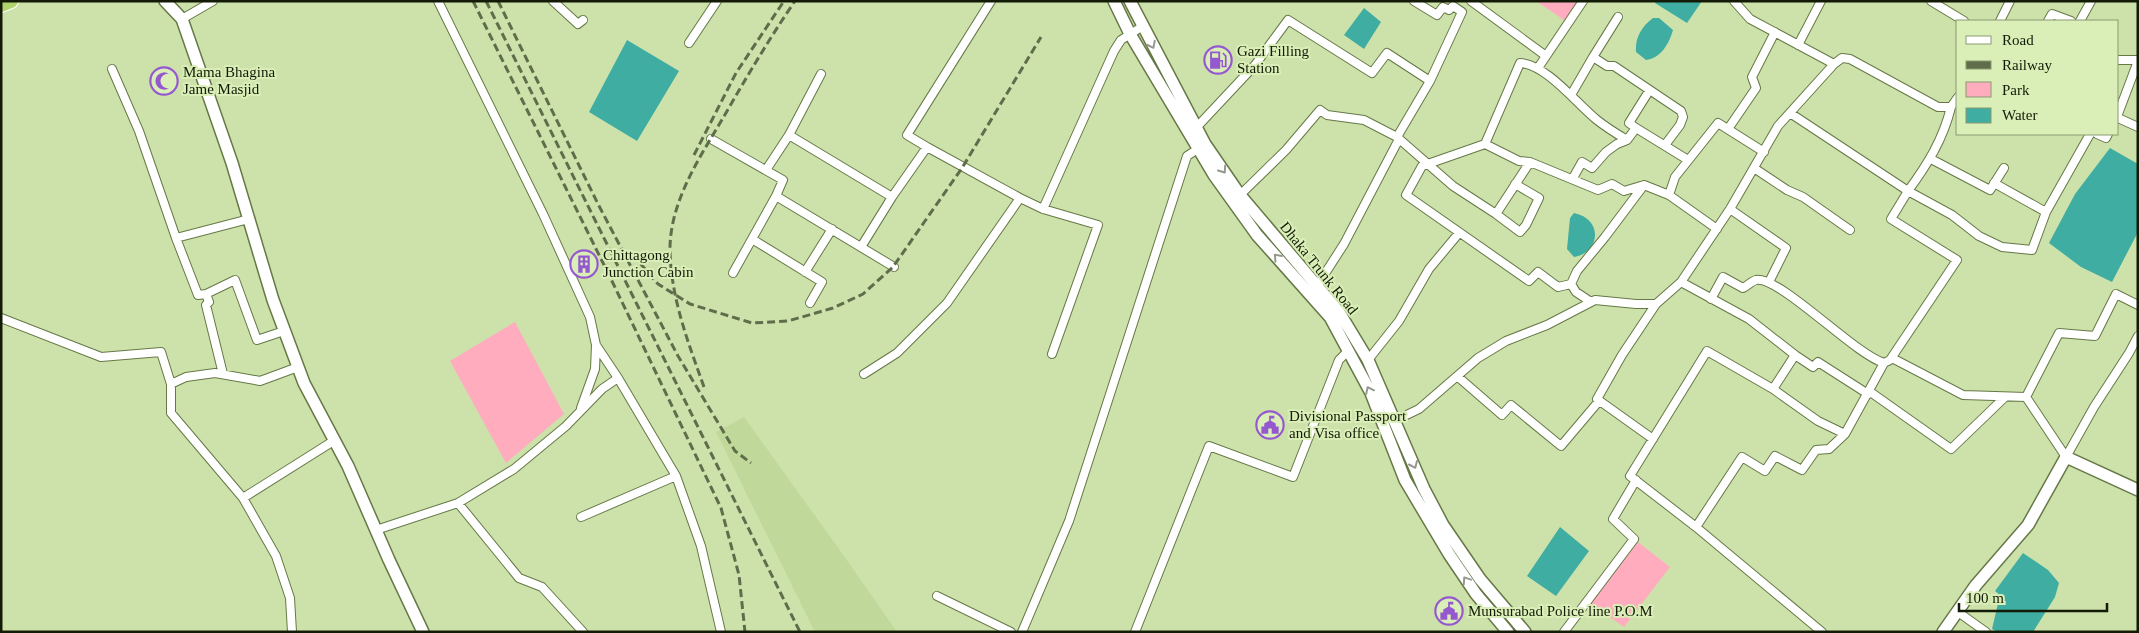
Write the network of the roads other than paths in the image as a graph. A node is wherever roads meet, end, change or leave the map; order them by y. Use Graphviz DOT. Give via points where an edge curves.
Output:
graph roads {
  1 [pos="11,1"];
  2 [pos="165,1"];
  3 [pos="213,1"];
  4 [pos="438,1"];
  5 [pos="553,1"];
  6 [pos="717,1"];
  7 [pos="991,1"];
  8 [pos="1114,1"];
  9 [pos="1414,1"];
  10 [pos="1471,1"];
  11 [pos="1583,1"];
  12 [pos="1734,1"];
  13 [pos="1821,1"];
  14 [pos="2010,1"];
  15 [pos="2091,1"];
  16 [pos="1935,2"];
  17 [pos="1133,3"];
  18 [pos="1,5"];
  19 [pos="1618,16"];
  20 [pos="182,19"];
  21 [pos="583,20"];
  22 [pos="1962,20"];
  23 [pos="2000,20"];
  24 [pos="2049,20"];
  25 [pos="2067,20"];
  26 [pos="2081,20"];
  27 [pos="1143,26"];
  28 [pos="1775,32"];
  29 [pos="1130,34"];
  30 [pos="689,43"];
  31 [pos="1798,45"];
  32 [pos="1546,56"];
  33 [pos="1593,57"];
  34 [pos="2119,60"];
  35 [pos="2138,60"];
  36 [pos="1834,64"];
  37 [pos="1538,68"];
  38 [pos="112,69"];
  39 [pos="821,74"];
  40 [pos="1430,81"];
  41 [pos="1649,91"];
  42 [pos="1571,95"];
  43 [pos="1956,99"];
  44 [pos="1951,107"];
  45 [pos="1790,113"];
  46 [pos="2119,113"];
  47 [pos="2119,117"];
  48 [pos="1636,128"];
  49 [pos="2138,128"];
  50 [pos="1196,129"];
  51 [pos="1728,129"];
  52 [pos="789,134"];
  53 [pos="2089,135"];
  54 [pos="1398,138"];
  55 [pos="711,139"];
  56 [pos="1627,140"];
  57 [pos="1485,144"];
  58 [pos="1665,145"];
  59 [pos="1201,146"];
  60 [pos="927,147"];
  61 [pos="1764,152"];
  62 [pos="1931,159"];
  63 [pos="1688,160"];
  64 [pos="1530,162"];
  65 [pos="1429,164"];
  66 [pos="1754,168"];
  67 [pos="2004,168"];
  68 [pos="766,170"];
  69 [pos="1573,178"];
  70 [pos="1994,183"];
  71 [pos="1515,184"];
  72 [pos="1644,185"];
  73 [pos="1908,191"];
  74 [pos="1240,195"];
  75 [pos="1669,195"];
  76 [pos="776,196"];
  77 [pos="892,197"];
  78 [pos="1020,198"];
  79 [pos="1043,208"];
  80 [pos="1730,210"];
  81 [pos="2046,212"];
  82 [pos="1496,214"];
  83 [pos="249,219"];
  84 [pos="832,229"];
  85 [pos="1717,229"];
  86 [pos="1850,230"];
  87 [pos="1459,234"];
  88 [pos="176,238"];
  89 [pos="752,239"];
  90 [pos="861,247"];
  91 [pos="894,267"];
  92 [pos="805,272"];
  93 [pos="733,273"];
  94 [pos="1680,282"];
  95 [pos="1768,282"];
  96 [pos="1570,284"];
  97 [pos="1318,286"];
  98 [pos="206,294"];
  99 [pos="1711,299"];
  100 [pos="1591,302"];
  101 [pos="810,303"];
  102 [pos="1656,304"];
  103 [pos="2138,306"];
  104 [pos="1,318"];
  105 [pos="284,331"];
  106 [pos="2138,336"];
  107 [pos="596,345"];
  108 [pos="1348,351"];
  109 [pos="2129,353"];
  110 [pos="1052,354"];
  111 [pos="1795,355"];
  112 [pos="2138,357"];
  113 [pos="1892,358"];
  114 [pos="1368,360"];
  115 [pos="1884,363"];
  116 [pos="298,367"];
  117 [pos="223,374"];
  118 [pos="864,374"];
  119 [pos="1457,376"];
  120 [pos="618,378"];
  121 [pos="171,384"];
  122 [pos="1773,389"];
  123 [pos="1868,392"];
  124 [pos="2005,397"];
  125 [pos="2026,397"];
  126 [pos="1599,401"];
  127 [pos="580,410"];
  128 [pos="1394,421"];
  129 [pos="1845,434"];
  130 [pos="1653,439"];
  131 [pos="335,440"];
  132 [pos="2066,457"];
  133 [pos="676,476"];
  134 [pos="1636,480"];
  135 [pos="2138,490"];
  136 [pos="243,498"];
  137 [pos="458,503"];
  138 [pos="581,517"];
  139 [pos="1696,527"];
  140 [pos="376,530"];
  141 [pos="937,596"];
  142 [pos="1958,612"];
  143 [pos="292,632"];
  144 [pos="423,632"];
  145 [pos="583,632"];
  146 [pos="721,632"];
  147 [pos="1011,632"];
  148 [pos="1022,632"];
  149 [pos="1135,632"];
  150 [pos="1508,632"];
  151 [pos="1525,632"];
  152 [pos="1564,632"];
  153 [pos="1822,632"];
  154 [pos="1943,632"];
  155 [pos="1986,632"];
  1 -- 18 [label="highway"];
  2 -- 20 [label="main road"];
  3 -- 20 [label="street"];
  4 -- 107 [label="street" via="551,231 590,317"];
  5 -- 21 [label="street" via="578,24"];
  6 -- 30 [label="street"];
  7 -- 60 [label="street" via="907,135"];
  8 -- 29 [label="main road, Dhaka Trunk Road"];
  9 -- 40 [label="street" via="1437,15 1443,7 1449,10 1453,6 1462,12"];
  10 -- 32 [label="street"];
  11 -- 32 [label="street"];
  12 -- 28 [label="street" via="1750,19"];
  13 -- 31 [label="street"];
  14 -- 23 [label="street"];
  15 -- 26 [label="street"];
  16 -- 22 [label="street"];
  17 -- 27 [label="main road, Dhaka Trunk Road"];
  19 -- 33 [label="street"];
  20 -- 83 [label="main road"];
  24 -- 25 [label="street" via="2052,14"];
  27 -- 29 [label="street"];
  27 -- 50 [label="main road, Dhaka Trunk Road, one-way"];
  28 -- 31 [label="street"];
  28 -- 51 [label="street" via="1752,77 1756,88"];
  29 -- 59 [label="main road, Dhaka Trunk Road" via="1182,121"];
  29 -- 79 [label="street" via="1121,40 1104,71"];
  31 -- 36 [label="street"];
  32 -- 37 [label="street"];
  33 -- 41 [label="street" via="1607,66 1614,66"];
  33 -- 42 [label="street"];
  34 -- 35 [label="street"];
  35 -- 46 [label="street"];
  36 -- 44 [label="street" via="1842,58 1850,59 1938,107"];
  36 -- 45 [label="street"];
  37 -- 42 [label="street"];
  37 -- 57 [label="street" via="1520,62"];
  38 -- 88 [label="street" via="139,131"];
  39 -- 52 [label="street"];
  40 -- 50 [label="street" via="1387,53 1372,73 1288,20 1255,65"];
  40 -- 54 [label="street"];
  41 -- 48 [label="street" via="1629,123"];
  41 -- 58 [label="street" via="1681,111 1683,117"];
  42 -- 56 [label="street" via="1596,120"];
  43 -- 44 [label="street"];
  44 -- 62 [label="street" via="1947,125"];
  45 -- 61 [label="street" via="1778,126"];
  45 -- 73 [label="street"];
  47 -- 49 [label="street"];
  48 -- 56 [label="street"];
  48 -- 58 [label="street"];
  50 -- 59 [label="main road, Dhaka Trunk Road"];
  51 -- 61 [label="street"];
  51 -- 63 [label="street" via="1718,123"];
  52 -- 68 [label="street"];
  52 -- 77 [label="street"];
  53 -- 81 [label="street"];
  54 -- 65 [label="street"];
  54 -- 74 [label="street" via="1364,120 1327,115 1320,110 1286,150"];
  54 -- 97 [label="street" via="1344,244"];
  55 -- 68 [label="street"];
  56 -- 69 [label="street" via="1606,152 1592,168 1582,162"];
  57 -- 64 [label="street" via="1519,161"];
  57 -- 65 [label="street"];
  58 -- 63 [label="street"];
  59 -- 74 [label="main road, Dhaka Trunk Road, one-way"];
  108 -- 59 [label="main road, Dhaka Trunk Road, one-way" via="1330,317 1257,235"];
  59 -- 148 [label="street" via="1187,156 1069,521"];
  60 -- 77 [label="street"];
  60 -- 78 [label="street"];
  61 -- 66 [label="street"];
  62 -- 70 [label="street" via="1990,190"];
  62 -- 73 [label="street"];
  63 -- 75 [label="street" via="1675,177"];
  64 -- 69 [label="street"];
  64 -- 71 [label="street"];
  65 -- 82 [label="street" via="1453,186"];
  65 -- 87 [label="street" via="1422,166 1406,195"];
  66 -- 80 [label="street"];
  66 -- 86 [label="street"];
  67 -- 70 [label="street"];
  68 -- 76 [label="street" via="783,180"];
  69 -- 72 [label="street" via="1598,190 1612,184 1624,191"];
  70 -- 81 [label="street"];
  71 -- 82 [label="street"];
  71 -- 82 [label="street" via="1538,198 1526,224 1520,232"];
  72 -- 75 [label="street"];
  72 -- 96 [label="street"];
  73 -- 81 [label="street" via="2002,247 2032,250"];
  73 -- 113 [label="street" via="1891,219 1957,260"];
  74 -- 97 [label="main road, Dhaka Trunk Road"];
  75 -- 85 [label="street"];
  76 -- 84 [label="street"];
  76 -- 89 [label="street"];
  77 -- 90 [label="street"];
  78 -- 79 [label="street"];
  78 -- 118 [label="street" via="948,303 897,353"];
  79 -- 110 [label="street" via="1098,225"];
  80 -- 85 [label="street"];
  80 -- 95 [label="street" via="1786,248"];
  83 -- 88 [label="street"];
  83 -- 105 [label="main road"];
  84 -- 90 [label="street"];
  84 -- 92 [label="street"];
  85 -- 94 [label="street"];
  87 -- 96 [label="street" via="1529,281 1538,272 1558,288"];
  87 -- 114 [label="street" via="1429,269 1400,321"];
  88 -- 98 [label="street" via="198,295"];
  89 -- 92 [label="street"];
  89 -- 93 [label="street"];
  90 -- 91 [label="street"];
  92 -- 101 [label="street" via="822,282"];
  94 -- 99 [label="street"];
  94 -- 102 [label="street"];
  95 -- 99 [label="street" via="1756,280 1743,288 1723,277"];
  95 -- 115 [label="street" via="1852,344"];
  96 -- 100 [label="street"];
  97 -- 114 [label="main road, Dhaka Trunk Road" via="1339,312"];
  98 -- 105 [label="street" via="235,280 257,340"];
  98 -- 117 [label="street"];
  99 -- 111 [label="street" via="1749,319"];
  100 -- 102 [label="street"];
  100 -- 119 [label="street" via="1547,325 1506,341"];
  102 -- 126 [label="street" via="1622,355"];
  103 -- 125 [label="street" via="2116,294 2094,336 2059,333"];
  104 -- 121 [label="street" via="101,357 161,352"];
  105 -- 116 [label="main road"];
  106 -- 109 [label="street"];
  107 -- 120 [label="street"];
  107 -- 127 [label="street" via="594,369"];
  108 -- 149 [label="street" via="1339,360 1293,477 1209,446"];
  150 -- 108 [label="main road, Dhaka Trunk Road, one-way" via="1476,594 1405,480 1371,393"];
  109 -- 112 [label="street"];
  109 -- 132 [label="street"];
  111 -- 122 [label="street"];
  111 -- 123 [label="street" via="1814,367 1818,362"];
  113 -- 115 [label="street"];
  113 -- 124 [label="street" via="1962,396"];
  114 -- 128 [label="main road, Dhaka Trunk Road"];
  115 -- 123 [label="street"];
  116 -- 117 [label="street" via="260,381"];
  116 -- 131 [label="main road"];
  117 -- 121 [label="street" via="186,377"];
  119 -- 126 [label="street" via="1502,415 1510,405 1561,446"];
  119 -- 128 [label="street" via="1419,409"];
  120 -- 127 [label="street" via="602,388"];
  120 -- 133 [label="street"];
  121 -- 136 [label="street" via="171,413"];
  122 -- 129 [label="street"];
  122 -- 130 [label="street" via="1707,352"];
  123 -- 124 [label="street" via="1951,449"];
  123 -- 129 [label="street"];
  124 -- 125 [label="street"];
  125 -- 132 [label="street"];
  126 -- 130 [label="street"];
  127 -- 137 [label="street" via="566,426 514,469"];
  128 -- 151 [label="main road, Dhaka Trunk Road, one-way" via="1443,525 1480,579"];
  129 -- 139 [label="street" via="1829,449 1816,450 1802,470 1775,456 1765,471 1742,457"];
  130 -- 134 [label="street" via="1630,476"];
  131 -- 136 [label="street"];
  131 -- 140 [label="main road"];
  132 -- 135 [label="main road"];
  132 -- 142 [label="main road" via="2028,525 1976,585"];
  133 -- 138 [label="street"];
  133 -- 146 [label="street" via="701,546"];
  134 -- 139 [label="street"];
  134 -- 152 [label="street" via="1613,519 1634,539"];
  136 -- 143 [label="street" via="276,556 290,598"];
  137 -- 140 [label="street"];
  137 -- 145 [label="street" via="519,578 542,587"];
  139 -- 153 [label="street"];
  140 -- 144 [label="main road"];
  141 -- 147 [label="street"];
  142 -- 154 [label="main road"];
  142 -- 155 [label="street"];
}
